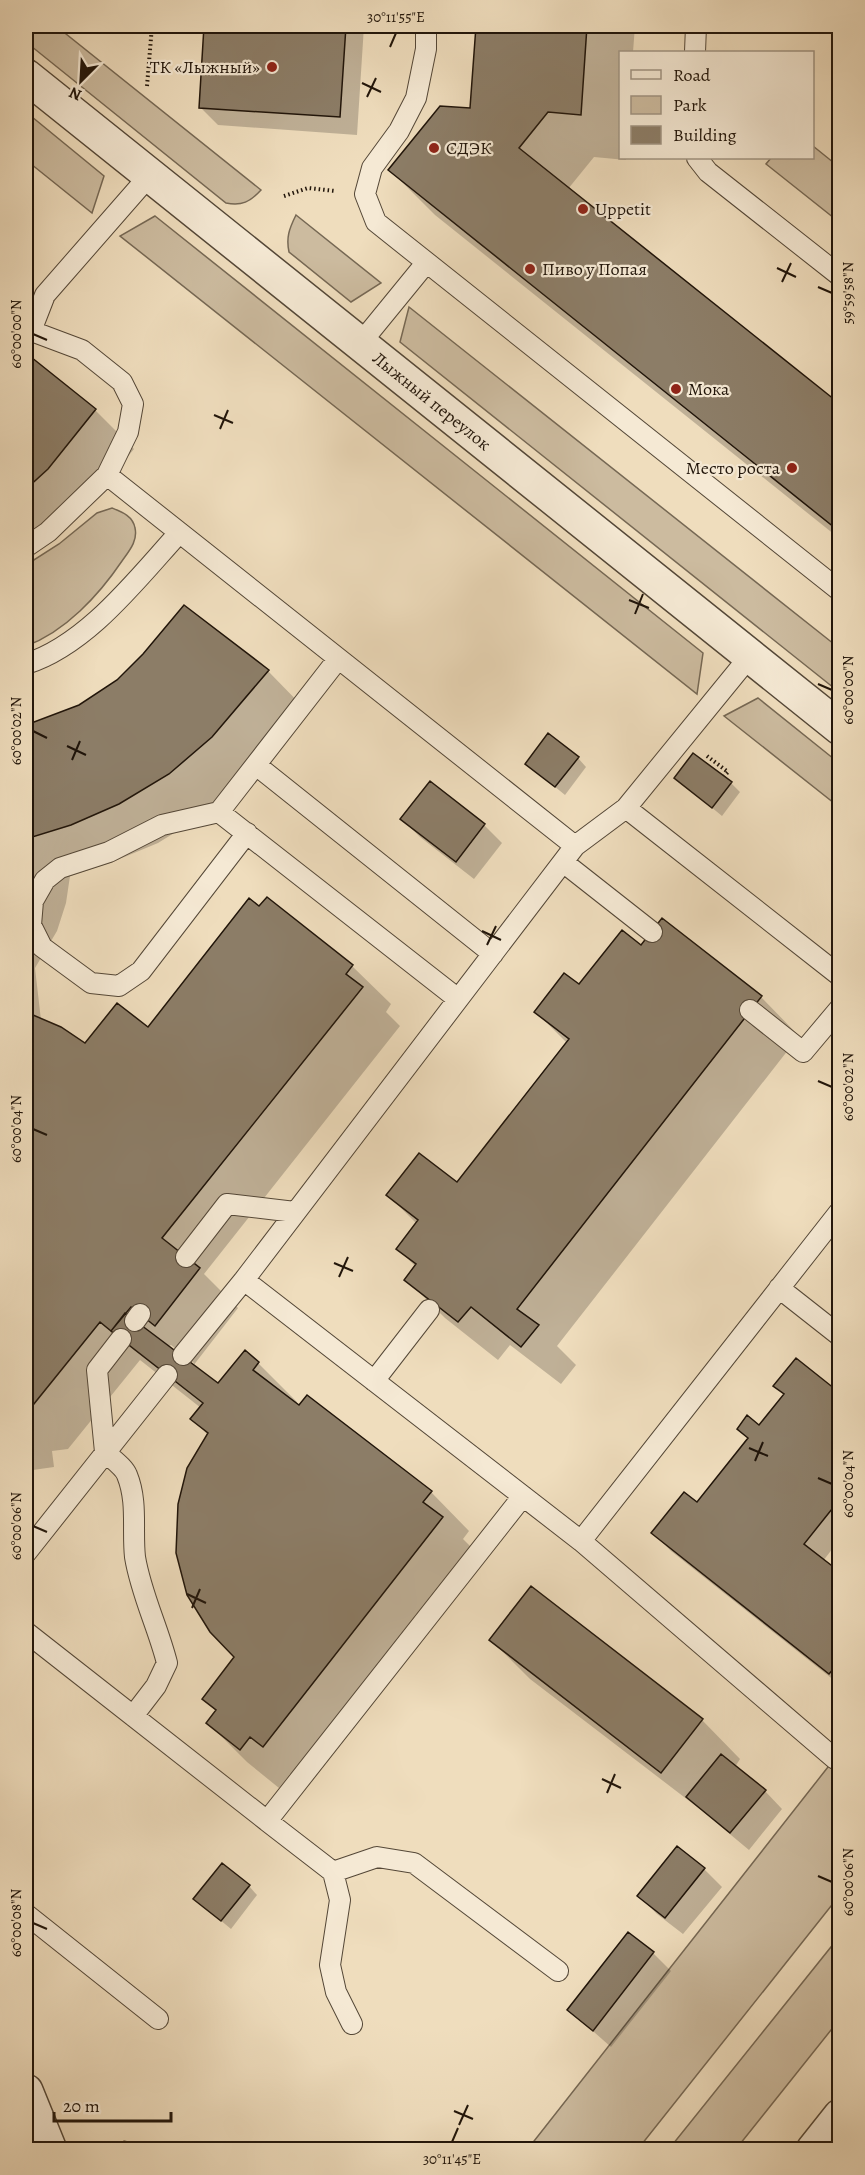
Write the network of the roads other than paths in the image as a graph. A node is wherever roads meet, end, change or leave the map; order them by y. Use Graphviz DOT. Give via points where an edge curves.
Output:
graph roads {
  1 [pos="426,26"];
  2 [pos="696,26"];
  3 [pos="695,51"];
  4 [pos="26,76"];
  5 [pos="698,159"];
  6 [pos="149,176"];
  7 [pos="426,262"];
  8 [pos="840,276"];
  9 [pos="28,330"];
  10 [pos="359,345"];
  11 [pos="107,475"];
  12 [pos="179,533"];
  13 [pos="26,547"];
  14 [pos="840,591"];
  15 [pos="750,656"];
  16 [pos="338,659"];
  17 [pos="26,664"];
  18 [pos="840,728"];
  19 [pos="256,765"];
  20 [pos="626,808"];
  21 [pos="219,812"];
  22 [pos="247,833"];
  23 [pos="569,854"];
  24 [pos="652,932"];
  25 [pos="493,954"];
  26 [pos="840,976"];
  27 [pos="458,999"];
  28 [pos="840,1008"];
  29 [pos="750,1010"];
  30 [pos="840,1211"];
  31 [pos="295,1212"];
  32 [pos="186,1257"];
  33 [pos="244,1280"];
  34 [pos="779,1288"];
  35 [pos="429,1310"];
  36 [pos="840,1336"];
  37 [pos="121,1339"];
  38 [pos="183,1355"];
  39 [pos="167,1375"];
  40 [pos="374,1381"];
  41 [pos="105,1452"];
  42 [pos="523,1496"];
  43 [pos="581,1541"];
  44 [pos="27,1547"];
  45 [pos="26,1632"];
  46 [pos="134,1716"];
  47 [pos="835,1759"];
  48 [pos="267,1821"];
  49 [pos="333,1872"];
  50 [pos="26,1914"];
  51 [pos="558,1971"];
  52 [pos="158,2019"];
  53 [pos="352,2024"];
  54 [pos="26,2091"];
  55 [pos="840,2116"];
  56 [pos="50,2150"];
  57 [pos="813,2150"];
  1 -- 7 [label="lane" via="426,49 416,98 399,131 372,168 365,194 376,222"];
  2 -- 3 [label="lane"];
  4 -- 6 [label="street, Лыжный переулок"];
  5 -- 8 [label="lane"];
  6 -- 9 [label="lane" via="45,295"];
  6 -- 10 [label="street, Лыжный переулок"];
  7 -- 10 [label="lane"];
  7 -- 14 [label="lane"];
  9 -- 11 [label="lane" via="82,350 122,382 133,404 128,432"];
  10 -- 15 [label="street, Лыжный переулок"];
  11 -- 12 [label="lane"];
  11 -- 13 [label="lane" via="48,532"];
  12 -- 16 [label="lane"];
  12 -- 17 [label="lane" via="87,628 43,658"];
  15 -- 18 [label="street, Лыжный переулок"];
  15 -- 20 [label="lane"];
  16 -- 19 [label="lane"];
  16 -- 23 [label="lane"];
  19 -- 21 [label="lane"];
  19 -- 25 [label="lane"];
  20 -- 23 [label="lane"];
  20 -- 26 [label="lane"];
  21 -- 22 [label="lane"];
  21 -- 22 [label="lane" via="162,825 109,852 60,868 45,880 33,901 31,925 42,947 91,983 119,986 141,971"];
  22 -- 27 [label="lane"];
  23 -- 24 [label="lane"];
  23 -- 25 [label="lane"];
  25 -- 27 [label="lane"];
  27 -- 31 [label="lane"];
  28 -- 29 [label="lane" via="803,1052"];
  30 -- 34 [label="lane"];
  31 -- 32 [label="lane" via="227,1204"];
  31 -- 33 [label="lane"];
  33 -- 38 [label="lane"];
  33 -- 40 [label="lane"];
  34 -- 36 [label="lane"];
  34 -- 43 [label="lane"];
  35 -- 40 [label="lane"];
  37 -- 41 [label="lane" via="97,1370"];
  39 -- 41 [label="lane"];
  40 -- 42 [label="lane"];
  41 -- 44 [label="lane"];
  41 -- 46 [label="lane" via="127,1473 134,1504 135,1556 145,1601 167,1663"];
  42 -- 43 [label="lane"];
  42 -- 48 [label="lane"];
  43 -- 47 [label="lane"];
  45 -- 46 [label="lane"];
  46 -- 48 [label="lane"];
  48 -- 49 [label="lane"];
  49 -- 51 [label="lane" via="377,1857 414,1863"];
  49 -- 53 [label="lane" via="340,1900 330,1965 336,1992"];
  50 -- 52 [label="lane"];
  54 -- 56 [label="street"];
  55 -- 57 [label="street"];
}
